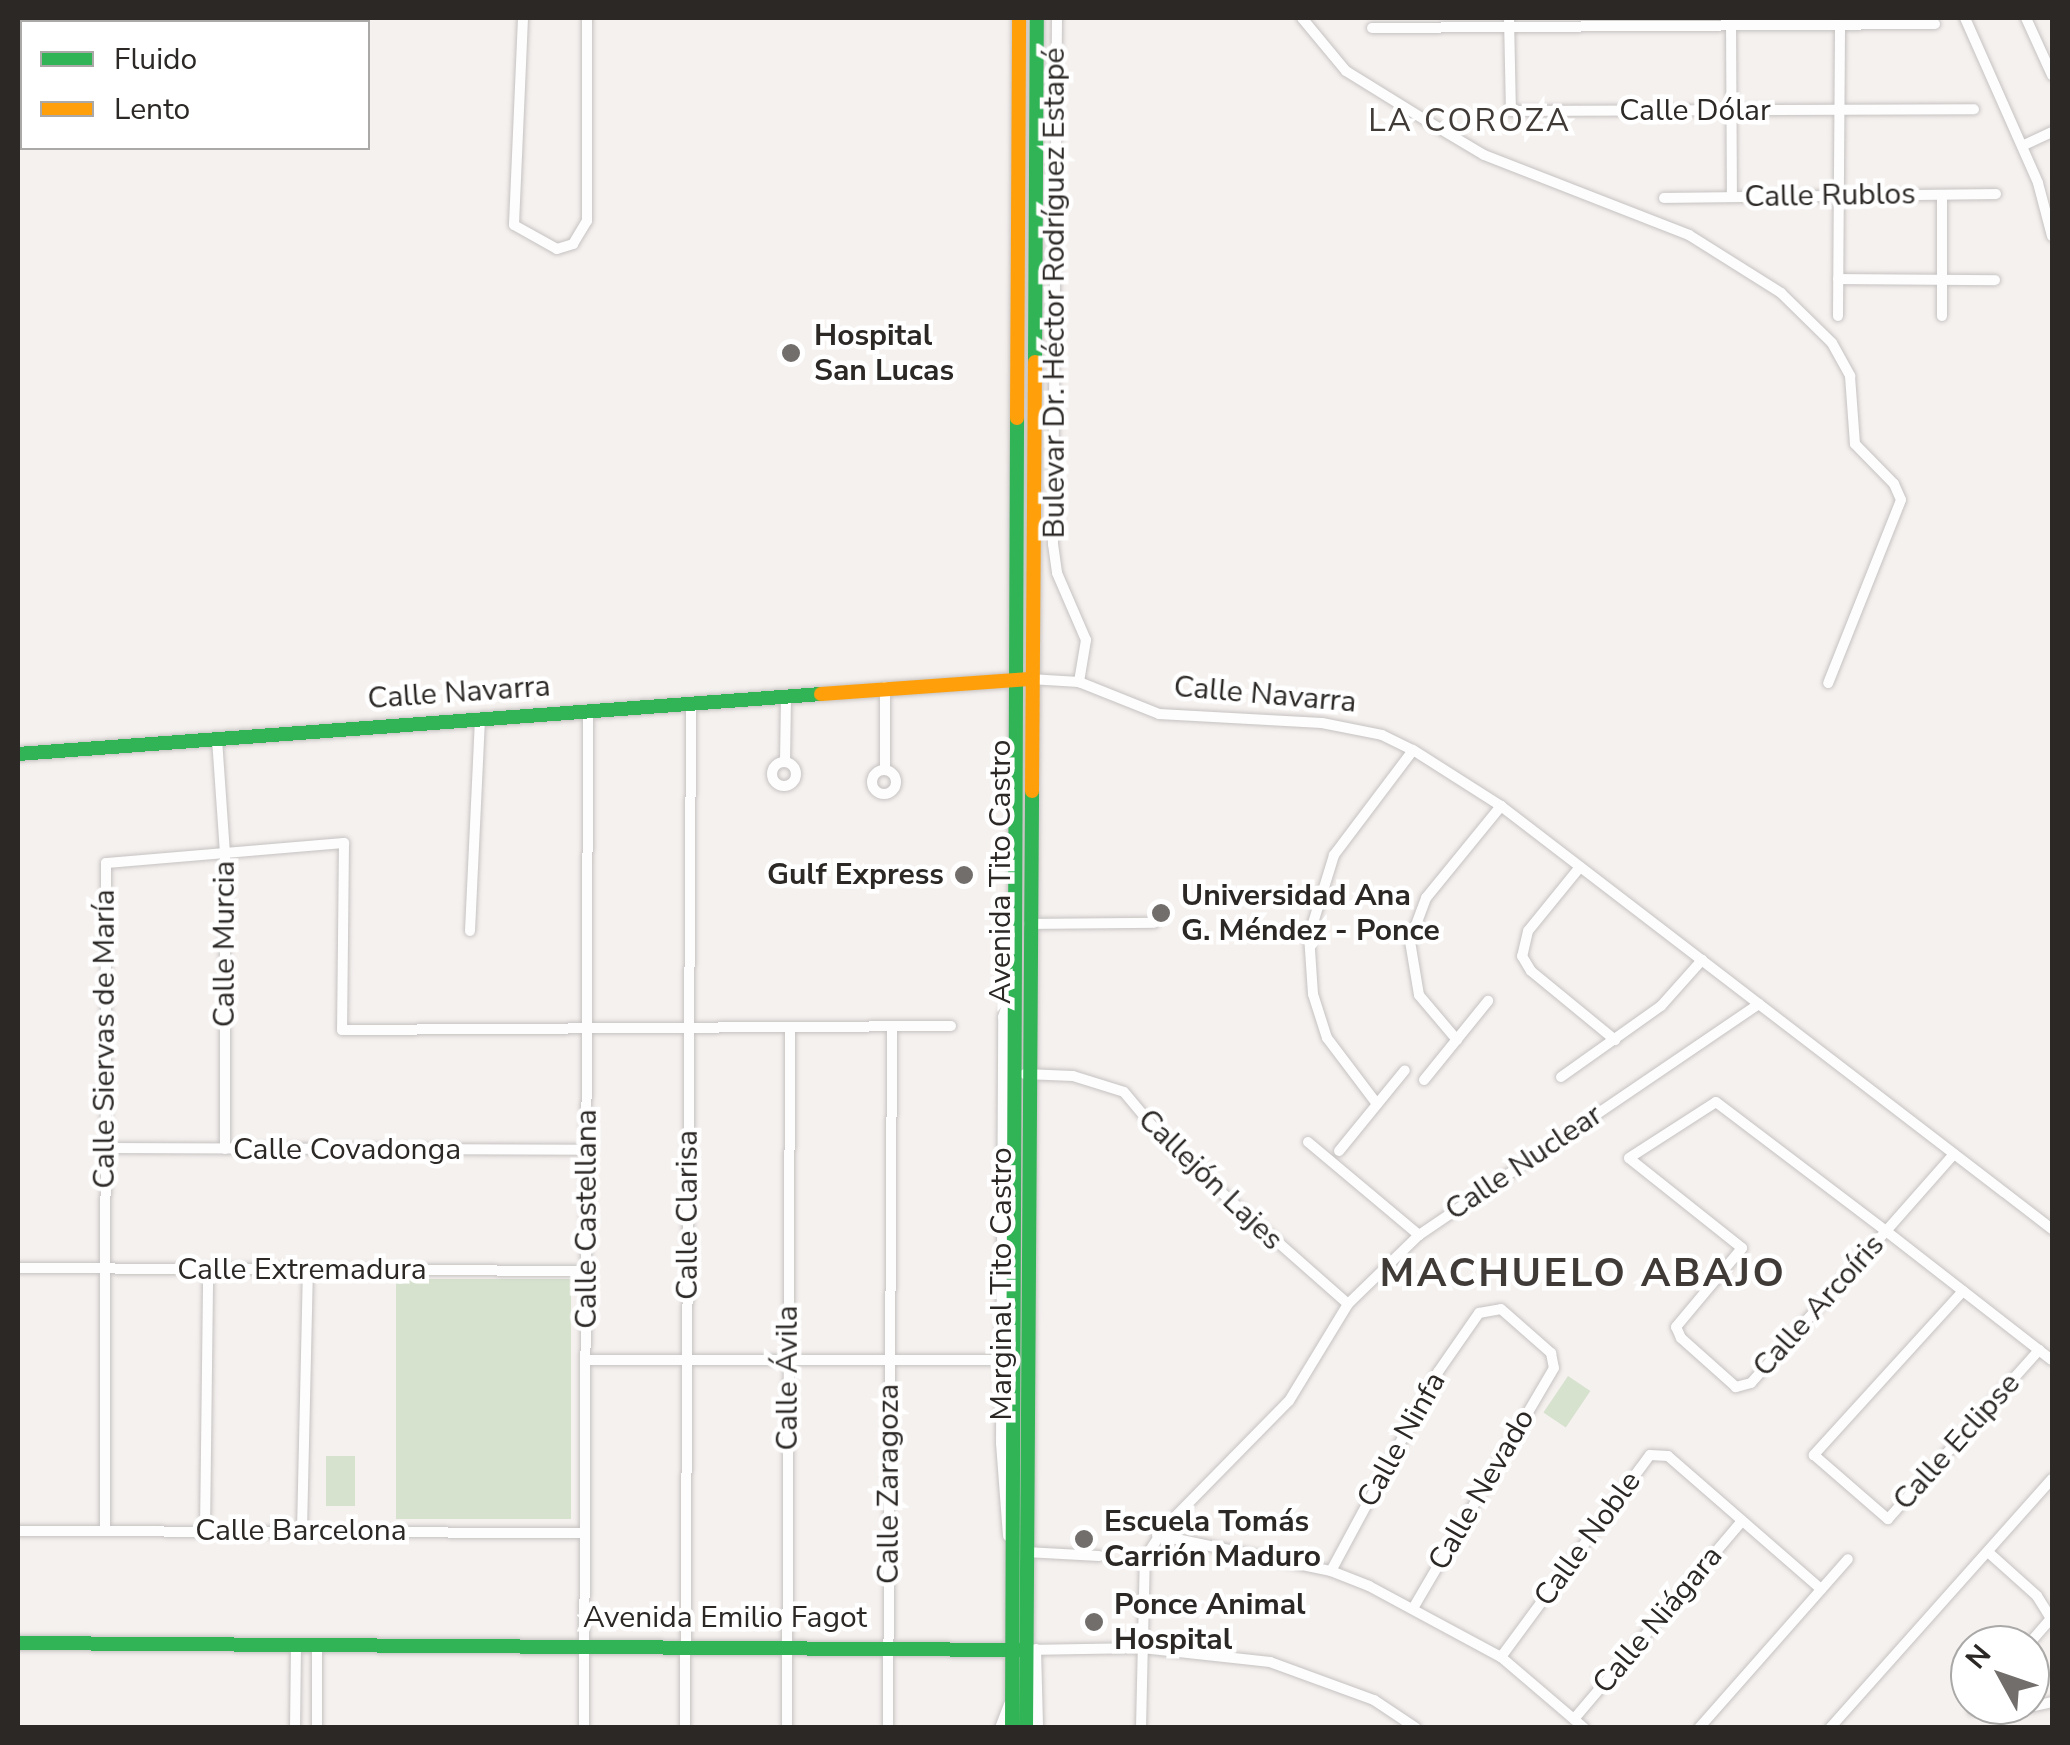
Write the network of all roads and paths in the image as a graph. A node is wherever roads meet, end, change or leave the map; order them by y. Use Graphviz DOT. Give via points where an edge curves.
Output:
graph roads {
  1 [pos="523,18"];
  2 [pos="587,18"];
  3 [pos="1018,18"];
  4 [pos="1037,18"];
  5 [pos="1058,18"];
  6 [pos="1299,18"];
  7 [pos="2026,18"];
  8 [pos="1970,19"];
  9 [pos="1509,22"];
  10 [pos="1731,22"];
  11 [pos="1935,24"];
  12 [pos="1840,25"];
  13 [pos="1372,28"];
  14 [pos="2052,75"];
  15 [pos="1974,109"];
  16 [pos="1839,110"];
  17 [pos="1734,112"];
  18 [pos="2052,132"];
  19 [pos="2022,146"];
  20 [pos="1996,194"];
  21 [pos="1942,195"];
  22 [pos="1838,196"];
  23 [pos="1732,197"];
  24 [pos="1664,198"];
  25 [pos="2048,201"];
  26 [pos="2052,236"];
  27 [pos="1838,279"];
  28 [pos="1942,280"];
  29 [pos="1995,280"];
  30 [pos="1838,316"];
  31 [pos="1942,316"];
  32 [pos="1023,679"];
  33 [pos="1079,682"];
  34 [pos="1828,683"];
  35 [pos="885,687"];
  36 [pos="786,695"];
  37 [pos="691,702"];
  38 [pos="588,710"];
  39 [pos="480,718"];
  40 [pos="217,739"];
  41 [pos="1413,750"];
  42 [pos="18,754"];
  43 [pos="784,762"];
  44 [pos="884,770"];
  45 [pos="1500,806"];
  46 [pos="225,852"];
  47 [pos="1580,867"];
  48 [pos="1154,923"];
  49 [pos="1029,924"];
  50 [pos="470,931"];
  51 [pos="1702,960"];
  52 [pos="1016,983"];
  53 [pos="1488,1001"];
  54 [pos="1758,1004"];
  55 [pos="892,1026"];
  56 [pos="951,1026"];
  57 [pos="790,1028"];
  58 [pos="588,1030"];
  59 [pos="689,1030"];
  60 [pos="1456,1040"];
  61 [pos="1616,1040"];
  62 [pos="1404,1070"];
  63 [pos="1015,1073"];
  64 [pos="1561,1077"];
  65 [pos="1424,1080"];
  66 [pos="1377,1104"];
  67 [pos="1308,1142"];
  68 [pos="107,1148"];
  69 [pos="225,1149"];
  70 [pos="587,1150"];
  71 [pos="1338,1151"];
  72 [pos="1954,1154"];
  73 [pos="2052,1229"];
  74 [pos="1886,1232"];
  75 [pos="1419,1235"];
  76 [pos="18,1268"];
  77 [pos="106,1269"];
  78 [pos="208,1270"];
  79 [pos="308,1270"];
  80 [pos="586,1271"];
  81 [pos="1963,1290"];
  82 [pos="1348,1304"];
  83 [pos="2039,1350"];
  84 [pos="1015,1356"];
  85 [pos="586,1360"];
  86 [pos="688,1360"];
  87 [pos="788,1360"];
  88 [pos="2052,1360"];
  89 [pos="890,1361"];
  90 [pos="1550,1374"];
  91 [pos="2052,1480"];
  92 [pos="1742,1521"];
  93 [pos="105,1530"];
  94 [pos="18,1531"];
  95 [pos="205,1531"];
  96 [pos="302,1531"];
  97 [pos="584,1533"];
  98 [pos="1157,1535"];
  99 [pos="1020,1552"];
  100 [pos="1988,1552"];
  101 [pos="1099,1556"];
  102 [pos="1848,1559"];
  103 [pos="1331,1571"];
  104 [pos="1821,1590"];
  105 [pos="1414,1607"];
  106 [pos="2052,1618"];
  107 [pos="18,1644"];
  108 [pos="296,1644"];
  109 [pos="318,1644"];
  110 [pos="584,1645"];
  111 [pos="686,1646"];
  112 [pos="787,1646"];
  113 [pos="889,1646"];
  114 [pos="1142,1648"];
  115 [pos="1024,1650"];
  116 [pos="1502,1657"];
  117 [pos="1012,1700"];
  118 [pos="1574,1718"];
  119 [pos="295,1728"];
  120 [pos="317,1728"];
  121 [pos="584,1728"];
  122 [pos="685,1728"];
  123 [pos="787,1728"];
  124 [pos="888,1728"];
  125 [pos="1000,1728"];
  126 [pos="1012,1728"];
  127 [pos="1026,1728"];
  128 [pos="1038,1728"];
  129 [pos="1141,1728"];
  130 [pos="1416,1728"];
  131 [pos="1584,1728"];
  132 [pos="1699,1728"];
  133 [pos="1830,1728"];
  1 -- 2 [label="street" via="514,225 557,250 573,244 586,221"];
  3 -- 32 [label="main road, Avenida Tito Castro"];
  4 -- 32 [label="main road, Avenida Tito Castro"];
  5 -- 33 [label="street, Bulevar Dr. Héctor Rodríguez Estapé" via="1053,544 1057,573 1086,640"];
  6 -- 34 [label="street" via="1346,71 1484,155 1689,235 1781,293 1832,343 1850,376 1854,444 1901,500"];
  7 -- 14 [label="street"];
  8 -- 19 [label="street"];
  9 -- 10 [label="street"];
  9 -- 13 [label="street"];
  9 -- 17 [label="street, Calle Dólar" via="1510,111"];
  10 -- 12 [label="street"];
  10 -- 17 [label="street"];
  11 -- 12 [label="street"];
  12 -- 16 [label="street"];
  15 -- 16 [label="street, Calle Dólar"];
  16 -- 17 [label="street, Calle Dólar"];
  16 -- 22 [label="street"];
  17 -- 23 [label="street"];
  18 -- 19 [label="street"];
  19 -- 25 [label="street"];
  20 -- 21 [label="street, Calle Rublos"];
  21 -- 22 [label="street, Calle Rublos"];
  21 -- 28 [label="street"];
  22 -- 23 [label="street, Calle Rublos"];
  22 -- 27 [label="street"];
  23 -- 24 [label="street, Calle Rublos"];
  25 -- 26 [label="street"];
  27 -- 28 [label="street"];
  27 -- 30 [label="street"];
  28 -- 29 [label="street"];
  28 -- 31 [label="street"];
  32 -- 33 [label="street, Calle Navarra"];
  32 -- 35 [label="main road, Calle Navarra"];
  32 -- 49 [label="main road, Avenida Tito Castro"];
  32 -- 52 [label="main road, Avenida Tito Castro"];
  33 -- 41 [label="street, Calle Navarra" via="1159,714 1322,723 1382,735"];
  35 -- 36 [label="main road, Calle Navarra"];
  35 -- 44 [label="street"];
  36 -- 37 [label="main road, Calle Navarra"];
  36 -- 43 [label="street"];
  37 -- 38 [label="main road, Calle Navarra"];
  37 -- 59 [label="street, Calle Clarisa"];
  38 -- 39 [label="main road, Calle Navarra"];
  38 -- 58 [label="street, Calle Castellana"];
  39 -- 40 [label="main road, Calle Navarra"];
  39 -- 50 [label="street"];
  40 -- 42 [label="main road, Calle Navarra"];
  40 -- 46 [label="street, Calle Murcia"];
  41 -- 45 [label="street, Calle Navarra"];
  41 -- 66 [label="street" via="1334,855 1309,936 1313,994 1327,1038"];
  45 -- 47 [label="street, Calle Navarra"];
  45 -- 60 [label="street" via="1426,898 1410,940 1418,995"];
  46 -- 58 [label="street, Calle Siervas de María" via="344,843 342,1030"];
  46 -- 68 [label="street, Calle Siervas de María" via="106,863"];
  46 -- 69 [label="street, Calle Murcia"];
  47 -- 51 [label="street, Calle Navarra"];
  47 -- 61 [label="street" via="1528,930 1522,956 1531,971"];
  48 -- 49 [label="street"];
  49 -- 63 [label="main road, Avenida Tito Castro"];
  51 -- 54 [label="street, Calle Navarra"];
  51 -- 61 [label="street" via="1661,1006"];
  52 -- 63 [label="main road, Avenida Tito Castro"];
  52 -- 63 [label="street, Marginal Tito Castro" via="1003,1004 1003,1055"];
  53 -- 60 [label="street"];
  54 -- 72 [label="street, Calle Navarra"];
  54 -- 75 [label="street, Calle Nuclear"];
  55 -- 56 [label="street, Calle Siervas de María"];
  55 -- 57 [label="street, Calle Siervas de María"];
  55 -- 89 [label="street, Calle Zaragoza"];
  57 -- 59 [label="street, Calle Siervas de María"];
  57 -- 87 [label="street, Calle Ávila"];
  58 -- 59 [label="street, Calle Siervas de María"];
  58 -- 70 [label="street, Calle Castellana"];
  59 -- 86 [label="street, Calle Clarisa"];
  60 -- 65 [label="street"];
  61 -- 64 [label="street"];
  62 -- 66 [label="street"];
  63 -- 82 [label="street, Callejón Lajes" via="1074,1076 1124,1092 1170,1146"];
  63 -- 84 [label="main road, Avenida Tito Castro"];
  63 -- 84 [label="street, Marginal Tito Castro"];
  66 -- 71 [label="street"];
  67 -- 75 [label="street"];
  68 -- 69 [label="street, Calle Covadonga"];
  68 -- 77 [label="street, Calle Siervas de María"];
  69 -- 70 [label="street, Calle Covadonga"];
  70 -- 80 [label="street, Calle Castellana"];
  72 -- 73 [label="street, Calle Navarra"];
  72 -- 74 [label="street, Calle Arcoíris"];
  74 -- 74 [label="street, Calle Arcoíris" via="1716,1102 1629,1158 1742,1248 1676,1327 1736,1386 1751,1382"];
  74 -- 81 [label="street"];
  75 -- 82 [label="street, Calle Nuclear"];
  76 -- 77 [label="street, Calle Extremadura"];
  77 -- 78 [label="street, Calle Extremadura"];
  77 -- 93 [label="street, Calle Siervas de María"];
  78 -- 79 [label="street, Calle Extremadura"];
  78 -- 95 [label="street"];
  79 -- 80 [label="street, Calle Extremadura"];
  79 -- 96 [label="street"];
  80 -- 85 [label="street, Calle Castellana"];
  81 -- 83 [label="street"];
  81 -- 83 [label="street, Calle Eclipse" via="1814,1455 1888,1519"];
  82 -- 98 [label="street, Calle Nuclear" via="1288,1401"];
  83 -- 88 [label="street"];
  84 -- 89 [label="street"];
  84 -- 99 [label="main road, Avenida Tito Castro"];
  84 -- 99 [label="street, Marginal Tito Castro" via="1002,1496"];
  85 -- 86 [label="street, Calle Zaragoza"];
  85 -- 97 [label="street, Calle Castellana"];
  86 -- 87 [label="street, Calle Zaragoza"];
  86 -- 111 [label="street, Calle Clarisa"];
  87 -- 89 [label="street, Calle Zaragoza"];
  87 -- 112 [label="street, Calle Ávila"];
  89 -- 113 [label="street, Calle Zaragoza"];
  90 -- 103 [label="street, Calle Ninfa" via="1551,1353 1500,1309 1479,1313 1438,1372"];
  90 -- 105 [label="street, Calle Nevado"];
  91 -- 100 [label="street"];
  92 -- 104 [label="street, Calle Noble"];
  92 -- 116 [label="street, Calle Noble" via="1668,1456 1650,1455"];
  92 -- 118 [label="street, Calle Niágara"];
  93 -- 94 [label="street, Calle Barcelona"];
  93 -- 95 [label="street, Calle Barcelona"];
  95 -- 96 [label="street, Calle Barcelona"];
  96 -- 97 [label="street, Calle Barcelona"];
  97 -- 110 [label="street, Calle Castellana"];
  98 -- 103 [label="street"];
  98 -- 114 [label="street" via="1146,1558"];
  99 -- 101 [label="street"];
  99 -- 115 [label="main road, Avenida Tito Castro"];
  100 -- 106 [label="street"];
  100 -- 133 [label="street"];
  102 -- 104 [label="street"];
  103 -- 105 [label="street"];
  104 -- 132 [label="street"];
  105 -- 116 [label="street"];
  107 -- 108 [label="main road, Avenida Emilio Fagot"];
  108 -- 109 [label="main road, Avenida Emilio Fagot"];
  108 -- 119 [label="street"];
  109 -- 110 [label="main road, Avenida Emilio Fagot"];
  109 -- 120 [label="street"];
  110 -- 111 [label="main road, Avenida Emilio Fagot"];
  110 -- 121 [label="street, Calle Castellana"];
  111 -- 112 [label="main road, Avenida Emilio Fagot"];
  111 -- 122 [label="street, Calle Clarisa"];
  112 -- 113 [label="main road, Avenida Emilio Fagot"];
  112 -- 123 [label="street, Calle Ávila"];
  113 -- 115 [label="main road, Avenida Emilio Fagot"];
  113 -- 124 [label="street, Calle Zaragoza"];
  114 -- 115 [label="street, Avenida Emilio Fagot"];
  114 -- 129 [label="street"];
  114 -- 130 [label="street, Avenida Emilio Fagot" via="1270,1662 1374,1700"];
  115 -- 117 [label="main road, Avenida Tito Castro"];
  115 -- 127 [label="main road, Avenida Tito Castro"];
  115 -- 128 [label="street"];
  116 -- 118 [label="street"];
  117 -- 125 [label="street"];
  117 -- 126 [label="main road, Avenida Tito Castro"];
  118 -- 131 [label="street"];
}
